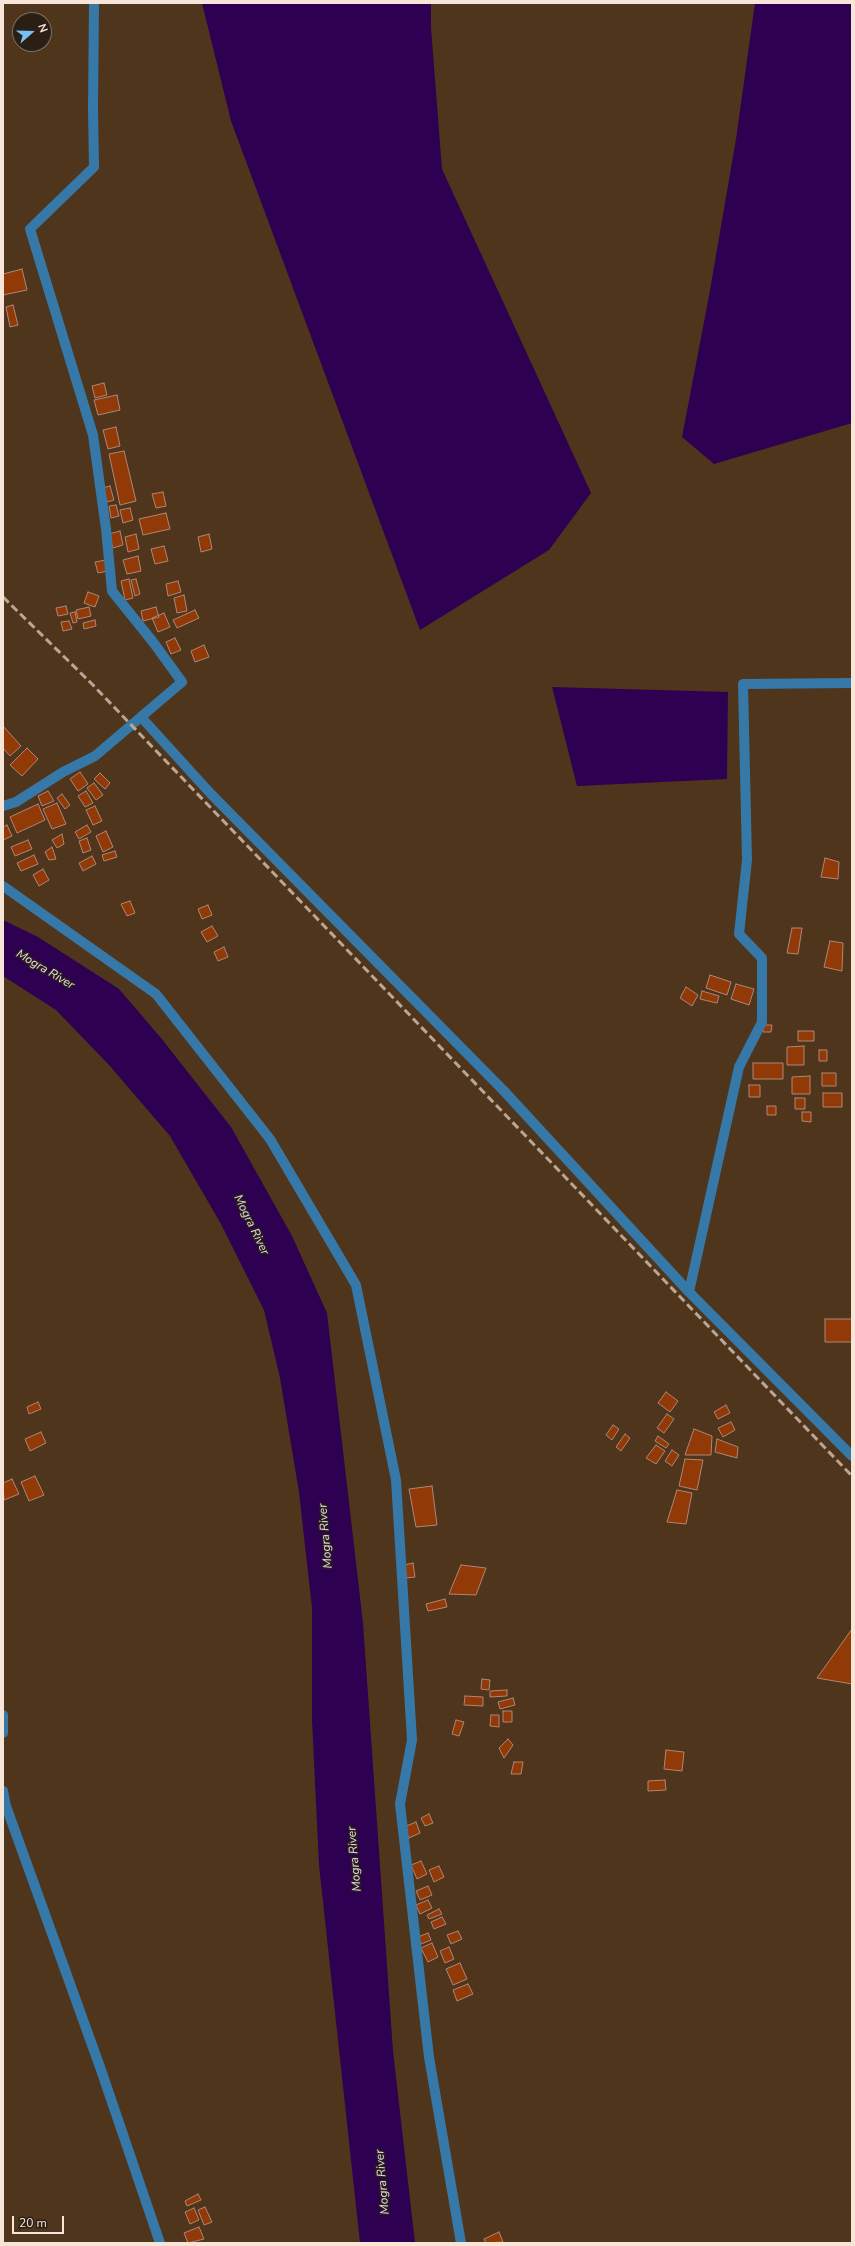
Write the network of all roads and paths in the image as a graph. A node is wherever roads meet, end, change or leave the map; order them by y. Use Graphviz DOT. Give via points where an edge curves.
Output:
graph roads {
  1 [pos="94,3"];
  2 [pos="852,683"];
  3 [pos="141,717"];
  4 [pos="3,806"];
  5 [pos="3,886"];
  6 [pos="689,1292"];
  7 [pos="852,1456"];
  8 [pos="3,1715"];
  9 [pos="3,1732"];
  10 [pos="3,1791"];
  11 [pos="160,2243"];
  12 [pos="461,2243"];
  1 -- 3 [label="street" via="94,167 30,229 93,435 112,591 182,682"];
  2 -- 6 [label="street" via="743,684 747,860 739,934 762,958 762,1022 739,1067"];
  3 -- 4 [label="street" via="95,756 63,772 16,802"];
  3 -- 6 [label="street" via="211,794 504,1091"];
  5 -- 12 [label="street" via="156,994 270,1139 356,1285 396,1480 412,1740 400,1804 429,2057"];
  6 -- 7 [label="street"];
  8 -- 9 [label="street"];
  10 -- 11 [label="street" via="6,1806 111,2097"];
}
